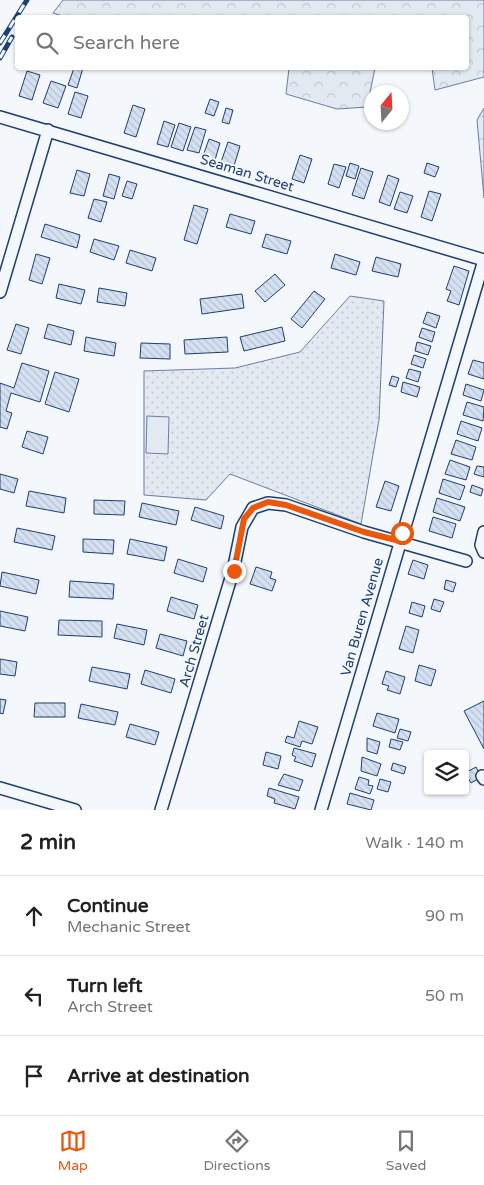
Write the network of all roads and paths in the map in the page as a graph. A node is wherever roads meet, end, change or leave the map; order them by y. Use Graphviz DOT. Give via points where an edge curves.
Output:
graph roads {
  1 [pos="0,117"];
  2 [pos="48,130"];
  3 [pos="484,260"];
  4 [pos="0,292"];
  5 [pos="484,532"];
  6 [pos="400,541"];
  7 [pos="484,552"];
  8 [pos="466,561"];
  9 [pos="0,788"];
  10 [pos="75,810"];
  11 [pos="161,810"];
  12 [pos="321,810"];
  1 -- 2 [label="street, Seaman Street"];
  2 -- 3 [label="street, Seaman Street"];
  2 -- 4 [label="street"];
  3 -- 6 [label="street, Van Buren Avenue"];
  5 -- 7 [label="street" via="481,545"];
  6 -- 8 [label="street"];
  6 -- 11 [label="street, Arch Street" via="286,505 268,502 248,514 242,526 234,571"];
  6 -- 12 [label="street, Van Buren Avenue"];
  9 -- 10 [label="street"];
}
